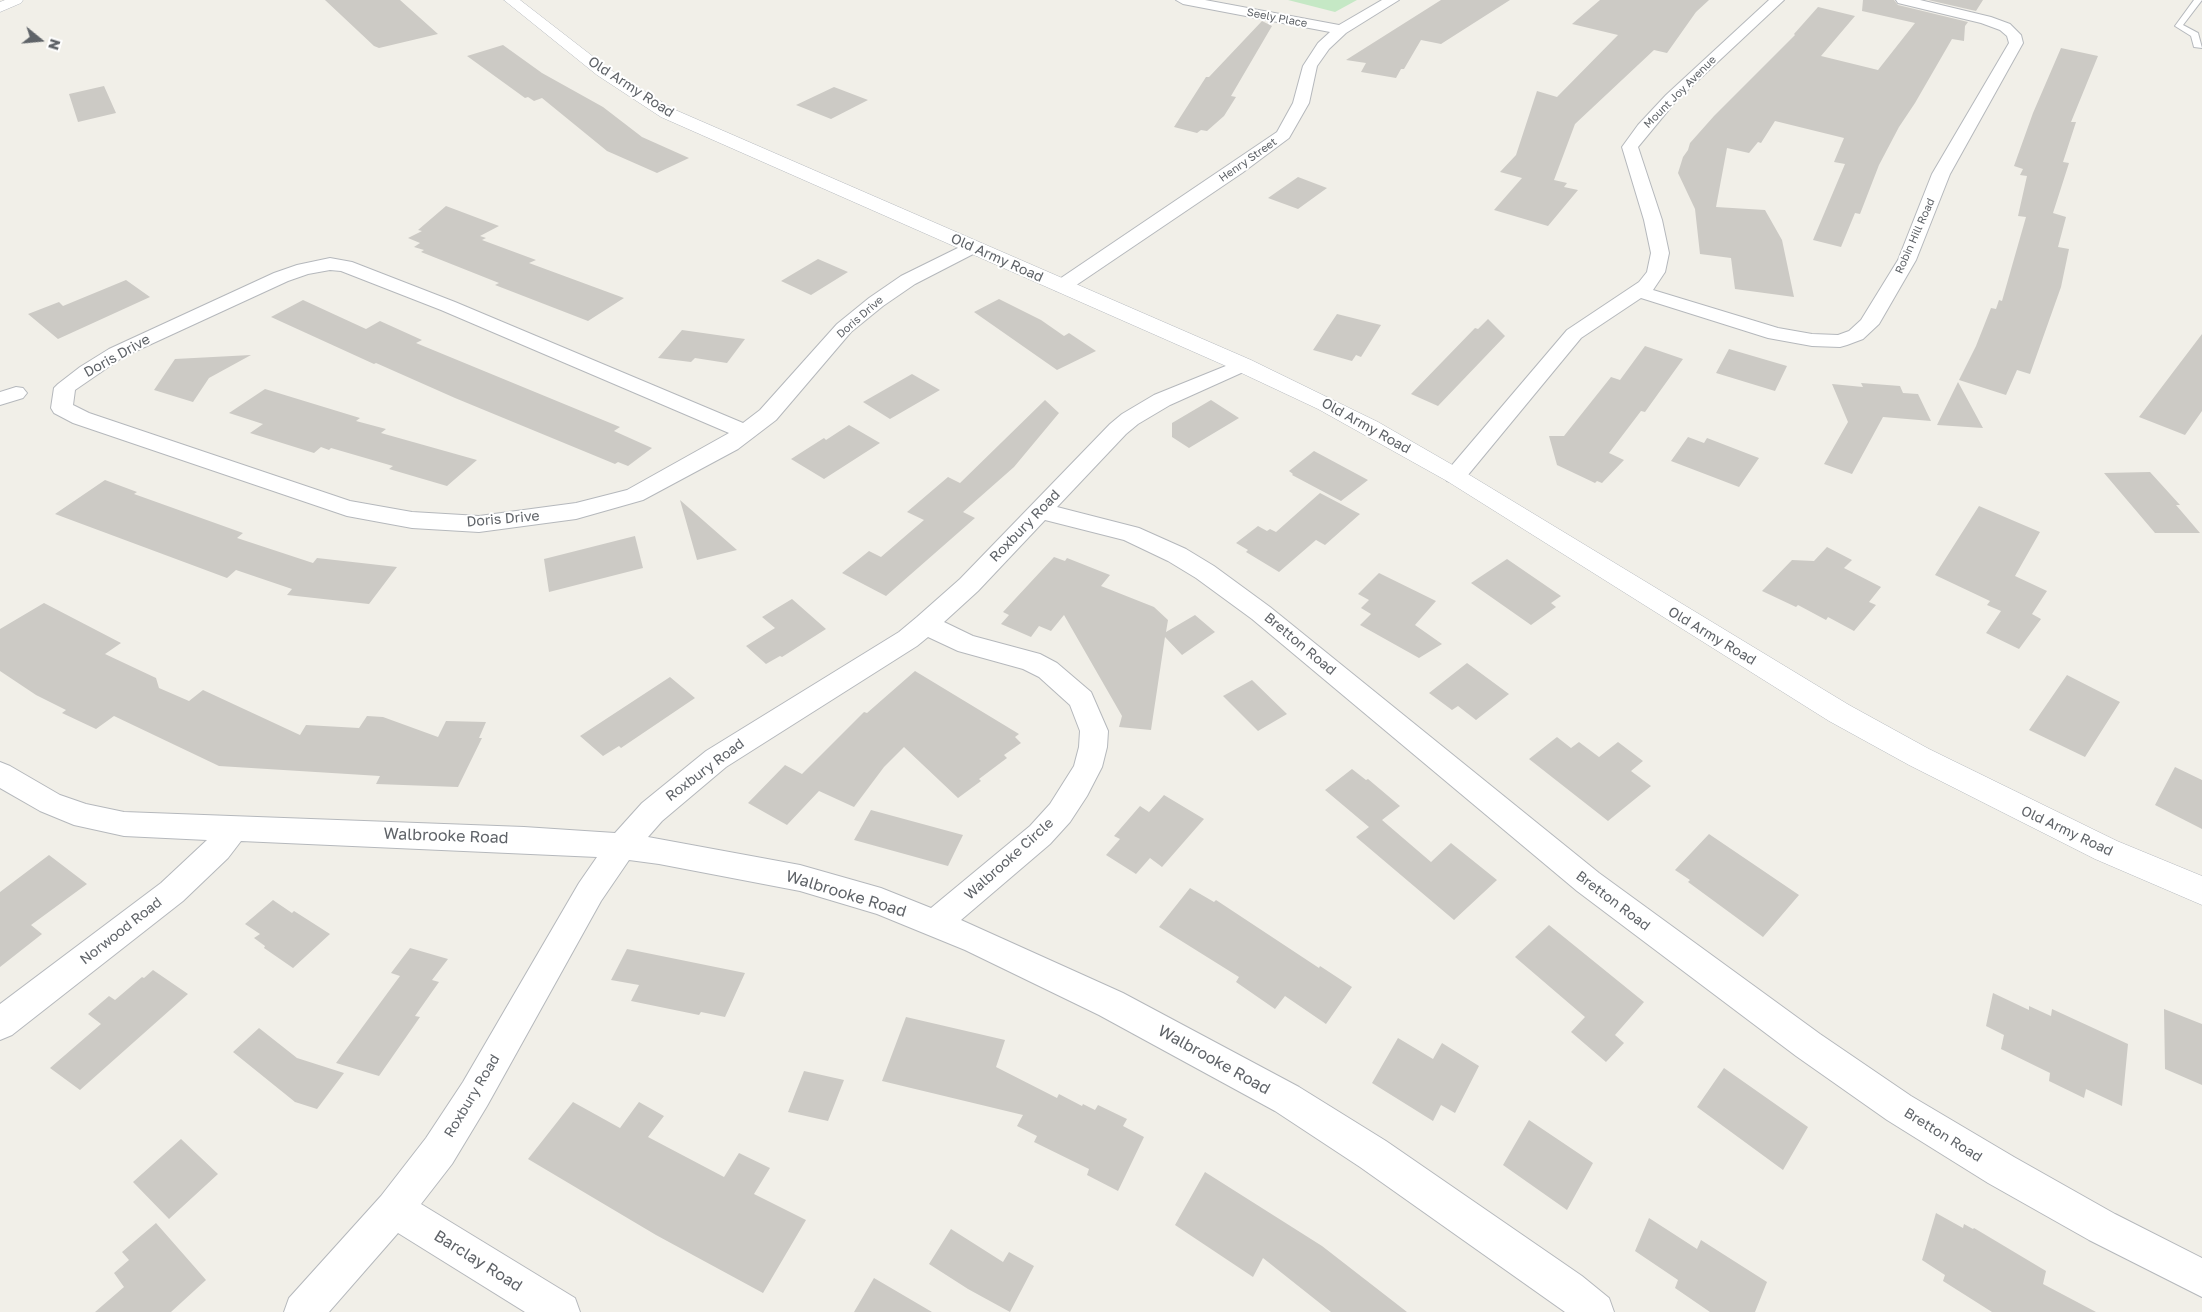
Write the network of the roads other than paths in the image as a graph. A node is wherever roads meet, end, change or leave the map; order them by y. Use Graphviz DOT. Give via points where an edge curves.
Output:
graph roads {
  1 [pos="512,0"];
  2 [pos="1183,0"];
  3 [pos="1392,0"];
  4 [pos="1777,0"];
  5 [pos="1903,0"];
  6 [pos="2198,0"];
  7 [pos="1341,30"];
  8 [pos="2202,46"];
  9 [pos="972,247"];
  10 [pos="1062,286"];
  11 [pos="1637,291"];
  12 [pos="1243,365"];
  13 [pos="745,432"];
  14 [pos="1455,476"];
  15 [pos="1040,511"];
  16 [pos="926,624"];
  17 [pos="0,774"];
  18 [pos="234,828"];
  19 [pos="622,846"];
  20 [pos="2202,891"];
  21 [pos="935,923"];
  22 [pos="0,1024"];
  23 [pos="394,1209"];
  24 [pos="2202,1278"];
  25 [pos="303,1312"];
  26 [pos="561,1312"];
  27 [pos="1595,1312"];
  1 -- 9 [label="street, Old Army Road" via="604,72 667,113"];
  2 -- 7 [label="street, Seely Place"];
  3 -- 7 [label="street, Henry Street"];
  4 -- 11 [label="street, Mount Joy Avenue" via="1672,98 1630,147 1660,253 1656,272 1646,286"];
  5 -- 11 [label="street, Robin Hill Road" via="2005,27 2014,35 2016,43 1941,174 1907,260 1870,324 1840,341 1812,340 1775,334"];
  6 -- 8 [label="lane" via="2179,26 2195,35 2197,45"];
  7 -- 10 [label="street, Henry Street" via="1323,46 1310,66 1301,103 1283,135"];
  9 -- 10 [label="street, Old Army Road"];
  9 -- 13 [label="street, Doris Drive" via="908,280 844,328 768,415"];
  10 -- 12 [label="street, Old Army Road"];
  11 -- 14 [label="street, Mount Joy Avenue" via="1574,334"];
  12 -- 14 [label="street, Old Army Road" via="1370,427"];
  12 -- 15 [label="street, Roxbury Road" via="1162,400 1130,419"];
  13 -- 13 [label="street, Doris Drive" via="730,444 635,495 576,511 479,524 412,520 347,508 81,418 62,408 66,388 116,353 281,277 330,264 344,266 448,306"];
  14 -- 20 [label="street, Old Army Road" via="1839,713 2052,824"];
  15 -- 16 [label="street, Roxbury Road" via="956,598"];
  15 -- 24 [label="street, Bretton Road" via="1130,534 1177,555 1205,572 1261,613 1588,882 1808,1045 1899,1108 2001,1170"];
  16 -- 19 [label="street, Roxbury Road" via="908,639 716,759 652,812"];
  16 -- 21 [label="street, Walbrooke Circle" via="967,644 1031,661 1048,670 1081,699 1094,731 1088,767 1060,813 1040,835"];
  17 -- 18 [label="street, Walbrooke Road" via="50,803 84,816 124,824"];
  18 -- 19 [label="street, Walbrooke Road"];
  18 -- 22 [label="street, Norwood Road" via="172,892"];
  19 -- 21 [label="street, Walbrooke Road" via="800,878 881,902"];
  19 -- 23 [label="street, Roxbury Road" via="590,892 475,1094"];
  21 -- 27 [label="street, Walbrooke Road" via="1111,1004 1287,1099 1373,1154"];
  23 -- 25 [label="street, Roxbury Road"];
  23 -- 26 [label="street, Barclay Road"];
}
